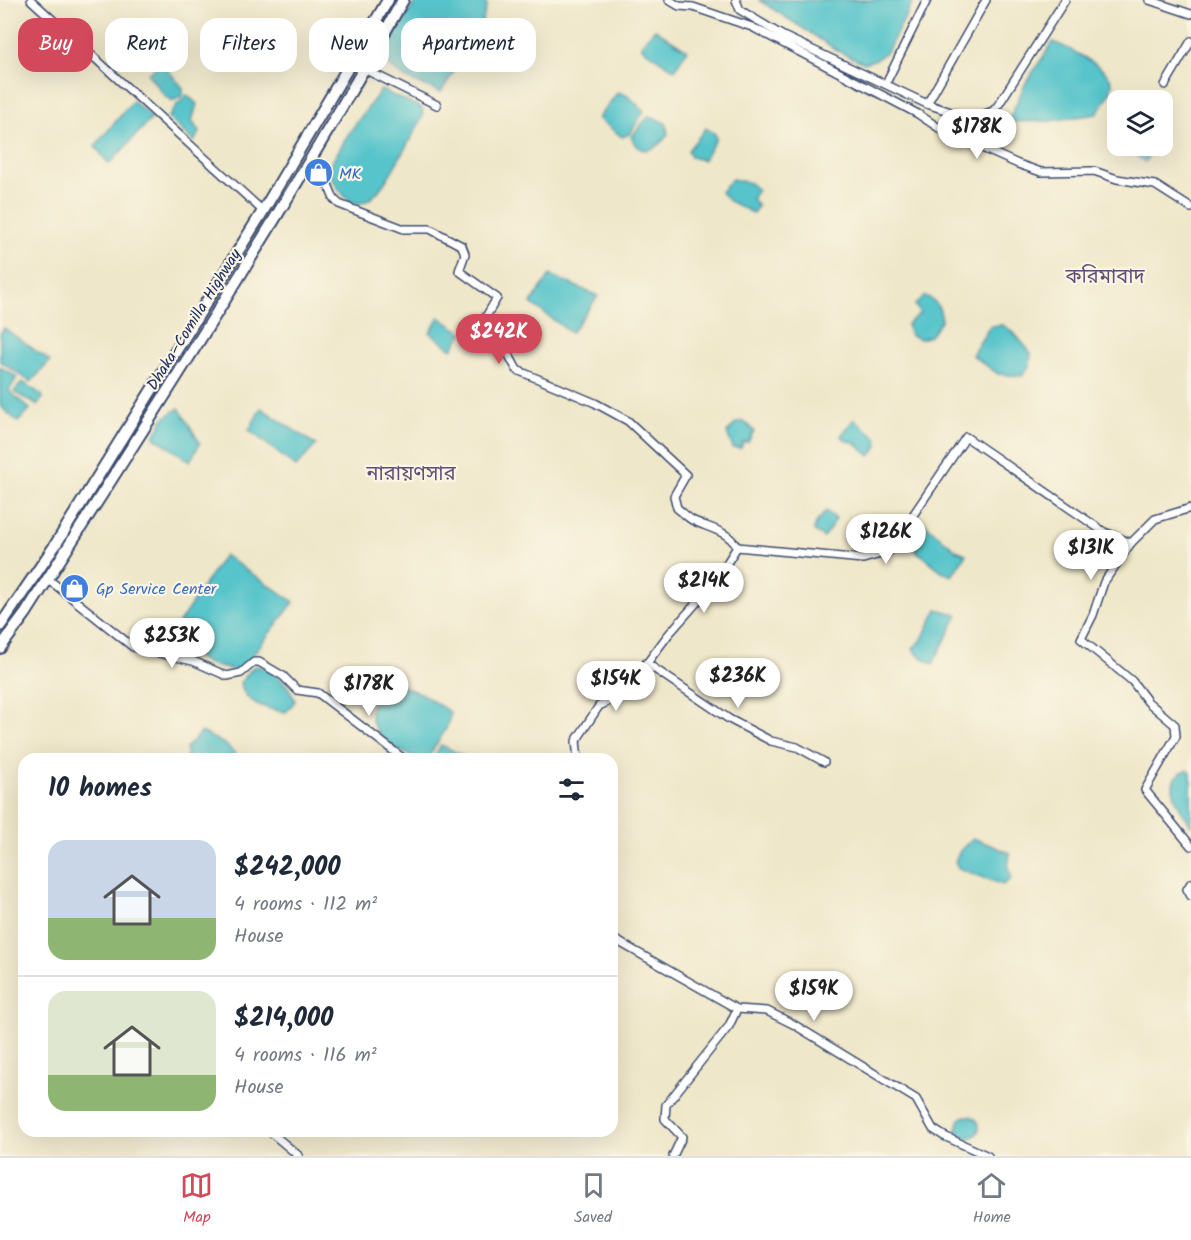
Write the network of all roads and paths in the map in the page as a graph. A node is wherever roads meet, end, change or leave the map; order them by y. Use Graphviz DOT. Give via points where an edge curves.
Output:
graph roads {
  1 [pos="31,0"];
  2 [pos="388,0"];
  3 [pos="403,0"];
  4 [pos="669,0"];
  5 [pos="736,0"];
  6 [pos="927,0"];
  7 [pos="986,0"];
  8 [pos="1065,0"];
  9 [pos="1149,0"];
  10 [pos="1191,14"];
  11 [pos="389,25"];
  12 [pos="1191,41"];
  13 [pos="362,72"];
  14 [pos="370,72"];
  15 [pos="886,83"];
  16 [pos="1165,85"];
  17 [pos="330,100"];
  18 [pos="927,104"];
  19 [pos="437,105"];
  20 [pos="342,106"];
  21 [pos="304,168"];
  22 [pos="1191,208"];
  23 [pos="263,211"];
  24 [pos="90,500"];
  25 [pos="1191,508"];
  26 [pos="1131,543"];
  27 [pos="737,547"];
  28 [pos="48,579"];
  29 [pos="0,626"];
  30 [pos="0,648"];
  31 [pos="646,663"];
  32 [pos="396,753"];
  33 [pos="577,753"];
  34 [pos="824,762"];
  35 [pos="1191,846"];
  36 [pos="1191,883"];
  37 [pos="1191,896"];
  38 [pos="618,941"];
  39 [pos="737,1009"];
  40 [pos="275,1137"];
  41 [pos="299,1156"];
  42 [pos="673,1156"];
  43 [pos="988,1156"];
  1 -- 23 [label="street"];
  2 -- 17 [label="highway, Dhaka–Comilla Highway"];
  3 -- 11 [label="highway, Dhaka–Comilla Highway"];
  4 -- 22 [label="street" via="752,27 942,130 1018,164 1041,172 1094,171 1155,185"];
  5 -- 15 [label="street" via="740,10 783,36"];
  6 -- 15 [label="street"];
  7 -- 18 [label="street"];
  8 -- 18 [label="street" via="993,111 972,119"];
  9 -- 10 [label="street"];
  12 -- 16 [label="street"];
  13 -- 20 [label="highway, Dhaka–Comilla Highway"];
  14 -- 19 [label="street"];
  15 -- 18 [label="street"];
  17 -- 20 [label="highway"];
  17 -- 23 [label="highway, Dhaka–Comilla Highway"];
  20 -- 21 [label="highway, Dhaka–Comilla Highway"];
  21 -- 24 [label="highway, Dhaka–Comilla Highway"];
  21 -- 27 [label="street" via="327,182 339,204 404,229 430,229 462,246 465,254 459,271 497,298 481,325 504,346 511,364 628,421 686,475 674,496 676,508 693,521 734,540"];
  23 -- 24 [label="highway, Dhaka–Comilla Highway"];
  24 -- 28 [label="highway, Dhaka–Comilla Highway"];
  24 -- 29 [label="highway, Dhaka–Comilla Highway"];
  25 -- 26 [label="street" via="1155,519"];
  26 -- 27 [label="street" via="1104,532 966,437 888,552 863,559"];
  26 -- 35 [label="street" via="1104,582 1081,639 1132,681 1148,702 1175,725 1176,736 1145,790"];
  27 -- 31 [label="street" via="715,582"];
  28 -- 30 [label="highway, Dhaka–Comilla Highway"];
  28 -- 32 [label="street" via="133,647 193,661 227,676 259,662 297,690 318,693"];
  31 -- 33 [label="street" via="621,698 599,706 576,741"];
  31 -- 34 [label="street" via="729,719"];
  36 -- 37 [label="street" via="1187,890"];
  38 -- 39 [label="street"];
  39 -- 42 [label="street" via="729,1026 666,1105 665,1119 682,1137"];
  39 -- 43 [label="street" via="767,1011 793,1024 916,1099 933,1129"];
  40 -- 41 [label="street"];
}
